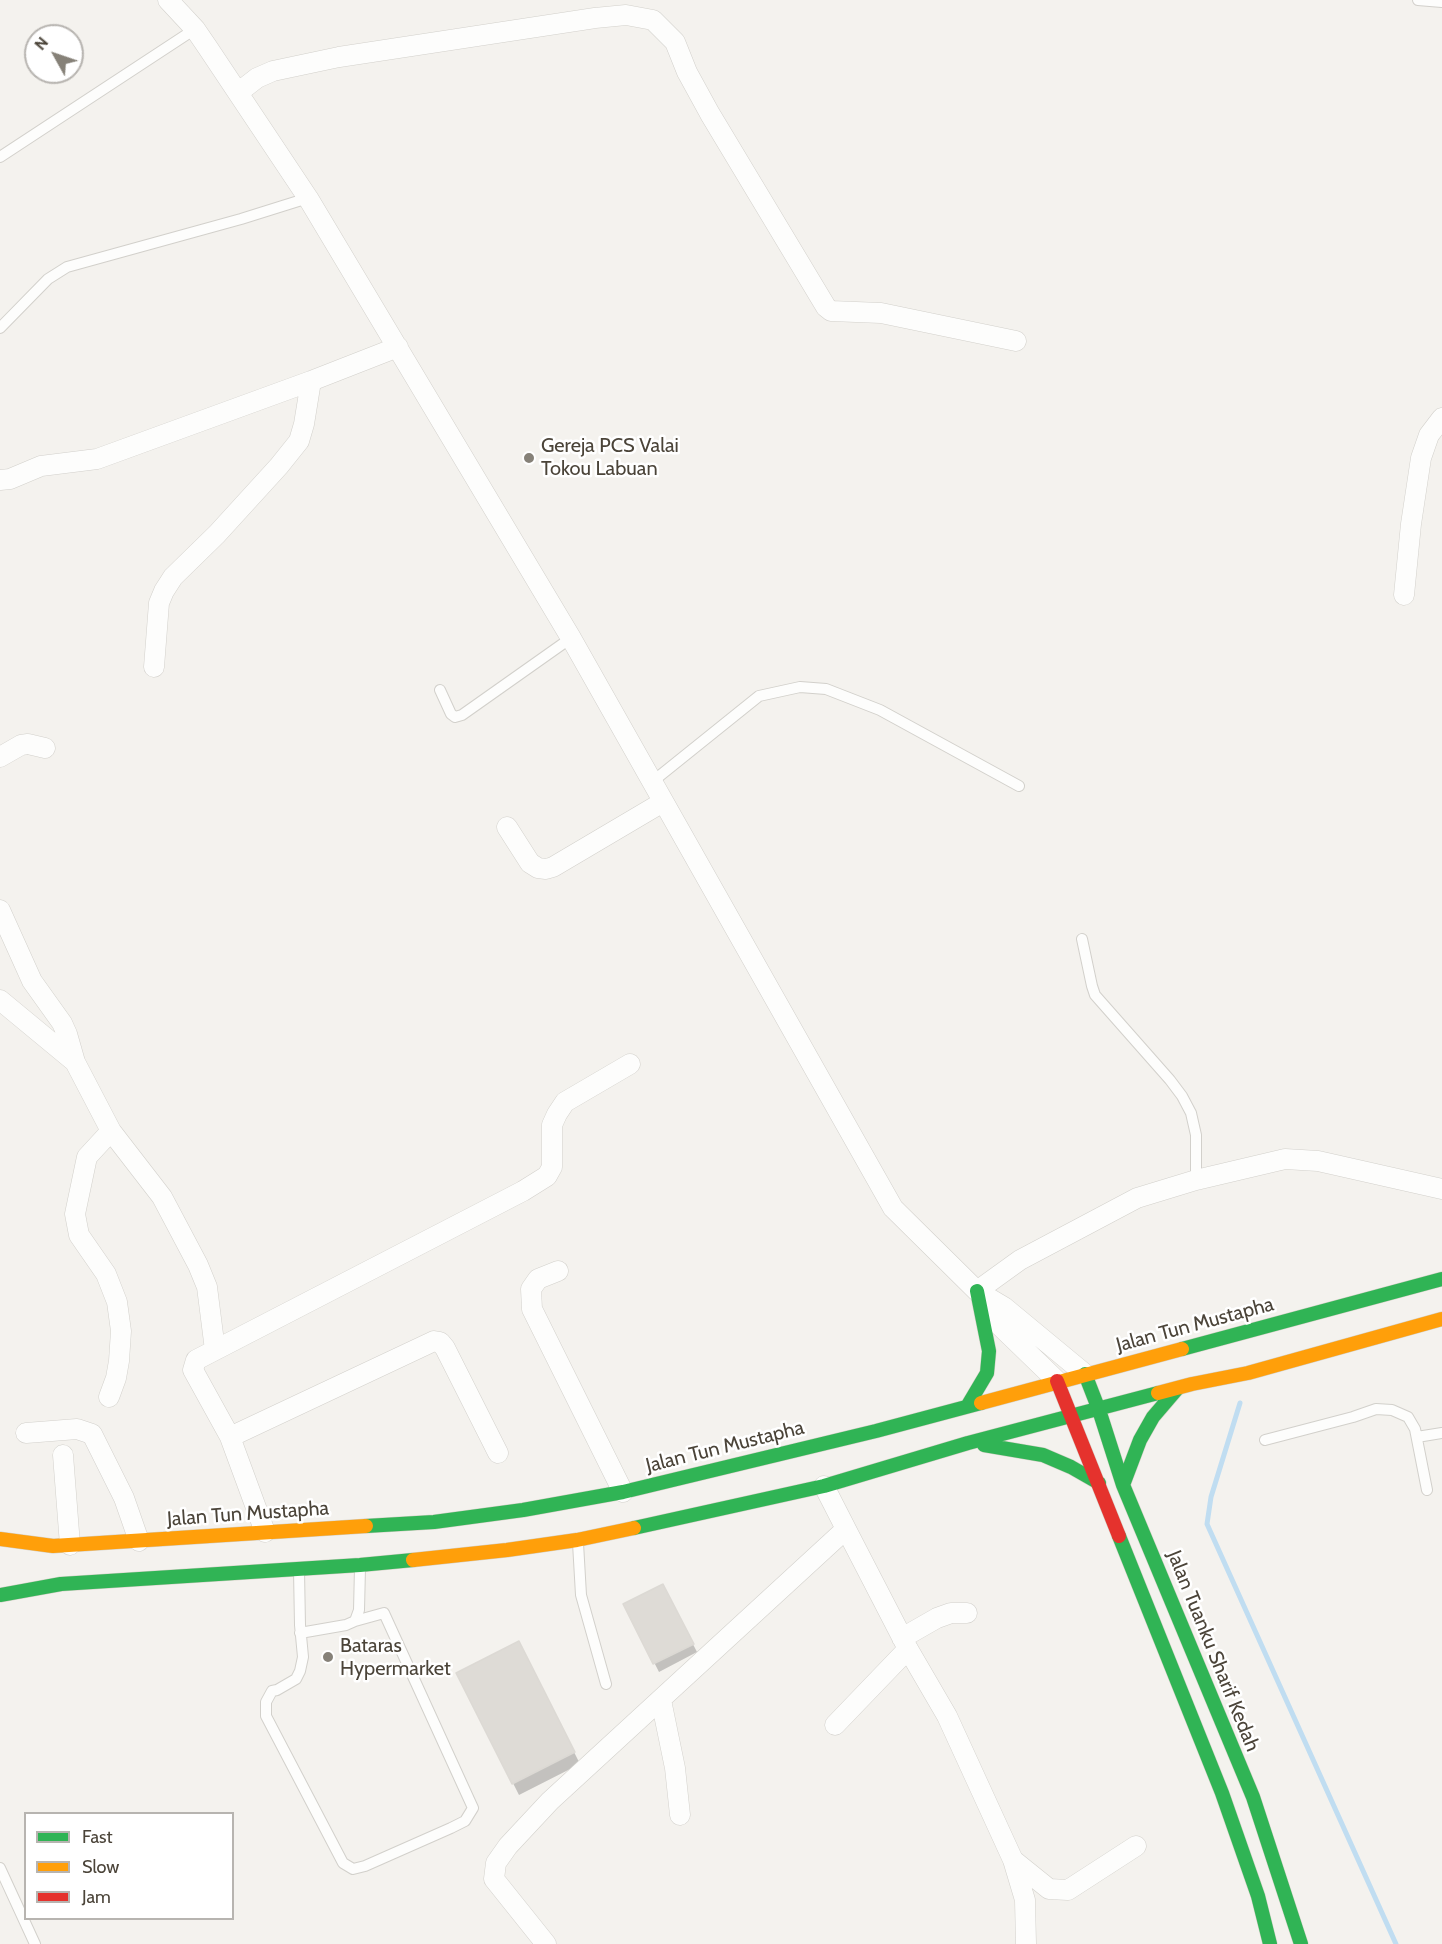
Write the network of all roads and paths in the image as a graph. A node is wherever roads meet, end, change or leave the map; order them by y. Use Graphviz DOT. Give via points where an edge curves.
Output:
graph roads {
  1 [pos="168,0"];
  2 [pos="1420,0"];
  3 [pos="1442,2"];
  4 [pos="1442,8"];
  5 [pos="195,29"];
  6 [pos="239,92"];
  7 [pos="0,157"];
  8 [pos="308,198"];
  9 [pos="0,328"];
  10 [pos="1016,342"];
  11 [pos="398,347"];
  12 [pos="311,381"];
  13 [pos="1442,418"];
  14 [pos="0,480"];
  15 [pos="1404,596"];
  16 [pos="571,638"];
  17 [pos="154,667"];
  18 [pos="440,690"];
  19 [pos="45,748"];
  20 [pos="0,757"];
  21 [pos="652,782"];
  22 [pos="1019,786"];
  23 [pos="663,802"];
  24 [pos="507,827"];
  25 [pos="0,910"];
  26 [pos="1082,939"];
  27 [pos="0,1000"];
  28 [pos="75,1062"];
  29 [pos="630,1064"];
  30 [pos="111,1131"];
  31 [pos="1196,1180"];
  32 [pos="1442,1189"];
  33 [pos="558,1271"];
  34 [pos="1442,1279"];
  35 [pos="976,1291"];
  36 [pos="1442,1321"];
  37 [pos="216,1350"];
  38 [pos="1085,1374"];
  39 [pos="1057,1381"];
  40 [pos="1177,1389"];
  41 [pos="109,1397"];
  42 [pos="968,1405"];
  43 [pos="1099,1410"];
  44 [pos="1072,1417"];
  45 [pos="26,1433"];
  46 [pos="1442,1433"];
  47 [pos="230,1437"];
  48 [pos="1417,1437"];
  49 [pos="1265,1440"];
  50 [pos="968,1443"];
  51 [pos="498,1453"];
  52 [pos="63,1455"];
  53 [pos="1099,1483"];
  54 [pos="1123,1485"];
  55 [pos="825,1486"];
  56 [pos="1427,1490"];
  57 [pos="623,1492"];
  58 [pos="846,1529"];
  59 [pos="265,1532"];
  60 [pos="0,1539"];
  61 [pos="577,1540"];
  62 [pos="139,1541"];
  63 [pos="70,1545"];
  64 [pos="360,1565"];
  65 [pos="299,1571"];
  66 [pos="10,1580"];
  67 [pos="61,1584"];
  68 [pos="0,1595"];
  69 [pos="967,1614"];
  70 [pos="355,1621"];
  71 [pos="300,1633"];
  72 [pos="905,1644"];
  73 [pos="606,1684"];
  74 [pos="661,1700"];
  75 [pos="835,1725"];
  76 [pos="681,1815"];
  77 [pos="1136,1846"];
  78 [pos="1013,1860"];
  79 [pos="0,1868"];
  80 [pos="22,1908"];
  81 [pos="26,1920"];
  82 [pos="35,1944"];
  83 [pos="546,1944"];
  84 [pos="1026,1944"];
  85 [pos="1270,1944"];
  86 [pos="1301,1944"];
  1 -- 5 [label="street"];
  2 -- 3 [label="lane"];
  2 -- 4 [label="lane"];
  5 -- 6 [label="street"];
  5 -- 7 [label="lane"];
  6 -- 8 [label="street"];
  6 -- 10 [label="street" via="273,71 350,55 595,18 626,15 653,20 675,42 687,72 826,307 831,311 881,313"];
  8 -- 9 [label="lane" via="67,267 48,279"];
  8 -- 11 [label="street"];
  11 -- 12 [label="street"];
  11 -- 16 [label="street"];
  12 -- 14 [label="street" via="97,459 41,466"];
  12 -- 17 [label="street" via="299,441 164,591 159,603"];
  13 -- 15 [label="street" via="1429,435 1421,458"];
  16 -- 18 [label="lane" via="462,715 451,714"];
  16 -- 21 [label="street"];
  19 -- 20 [label="street" via="21,745"];
  21 -- 22 [label="lane" via="759,696 800,687 826,688 880,710"];
  21 -- 23 [label="street"];
  23 -- 24 [label="street" via="546,870 531,863"];
  23 -- 35 [label="street" via="892,1208"];
  25 -- 28 [label="street" via="32,981 62,1023"];
  26 -- 31 [label="lane" via="1095,995 1170,1080 1191,1113 1196,1135"];
  27 -- 28 [label="street"];
  28 -- 30 [label="street"];
  29 -- 37 [label="street" via="565,1102 552,1125 552,1167 547,1176"];
  30 -- 37 [label="street" via="162,1197 198,1265 207,1287"];
  30 -- 41 [label="street" via="87,1157 75,1214 79,1234 106,1274 117,1302 121,1331 119,1361"];
  31 -- 32 [label="street" via="1285,1159 1318,1161"];
  31 -- 35 [label="street" via="1137,1198 1020,1260"];
  33 -- 57 [label="street" via="538,1279 531,1289 532,1309"];
  34 -- 38 [label="main road, Jalan Tun Mustapha"];
  35 -- 38 [label="street" via="1004,1308"];
  35 -- 39 [label="street" via="993,1319"];
  35 -- 42 [label="main road" via="989,1351 987,1373"];
  36 -- 40 [label="main road"];
  37 -- 47 [label="street" via="196,1360 193,1370"];
  38 -- 39 [label="main road, Jalan Tun Mustapha"];
  38 -- 43 [label="main road, Jalan Tuanku Sharif Kedah"];
  39 -- 42 [label="main road, Jalan Tun Mustapha"];
  39 -- 44 [label="main road"];
  40 -- 43 [label="main road"];
  40 -- 54 [label="main road" via="1140,1440"];
  42 -- 57 [label="main road, Jalan Tun Mustapha"];
  43 -- 44 [label="main road"];
  43 -- 54 [label="main road, Jalan Tuanku Sharif Kedah"];
  44 -- 50 [label="main road"];
  44 -- 53 [label="main road"];
  45 -- 62 [label="street" via="77,1428 92,1434 124,1498"];
  46 -- 48 [label="lane"];
  47 -- 51 [label="street" via="434,1341 445,1348"];
  47 -- 59 [label="street"];
  48 -- 49 [label="lane" via="1408,1417 1376,1409"];
  48 -- 56 [label="lane"];
  50 -- 53 [label="main road" via="1043,1455"];
  50 -- 55 [label="main road"];
  52 -- 63 [label="street"];
  53 -- 85 [label="main road" via="1222,1792 1258,1896"];
  54 -- 86 [label="main road, Jalan Tuanku Sharif Kedah" via="1253,1797"];
  55 -- 58 [label="street"];
  55 -- 61 [label="main road"];
  57 -- 59 [label="main road, Jalan Tun Mustapha" via="434,1522"];
  58 -- 72 [label="street"];
  58 -- 74 [label="street"];
  59 -- 62 [label="main road, Jalan Tun Mustapha"];
  60 -- 63 [label="main road, Jalan Tun Mustapha"];
  61 -- 64 [label="main road"];
  61 -- 73 [label="lane" via="581,1595"];
  62 -- 63 [label="main road, Jalan Tun Mustapha"];
  64 -- 65 [label="main road"];
  64 -- 70 [label="lane" via="359,1610"];
  65 -- 67 [label="main road"];
  65 -- 71 [label="lane"];
  66 -- 67 [label="main road"];
  67 -- 68 [label="main road"];
  69 -- 72 [label="street" via="951,1613 937,1618"];
  70 -- 71 [label="lane"];
  70 -- 71 [label="lane" via="384,1613 473,1808 465,1821 353,1869 343,1863 266,1716 266,1702 272,1690 296,1679 300,1671"];
  72 -- 75 [label="street"];
  72 -- 78 [label="street" via="947,1716"];
  74 -- 76 [label="street"];
  74 -- 83 [label="street" via="550,1801 496,1863 494,1878"];
  77 -- 78 [label="street" via="1068,1890 1049,1889"];
  78 -- 84 [label="street" via="1025,1900"];
  79 -- 80 [label="lane"];
  81 -- 82 [label="lane"];
}
